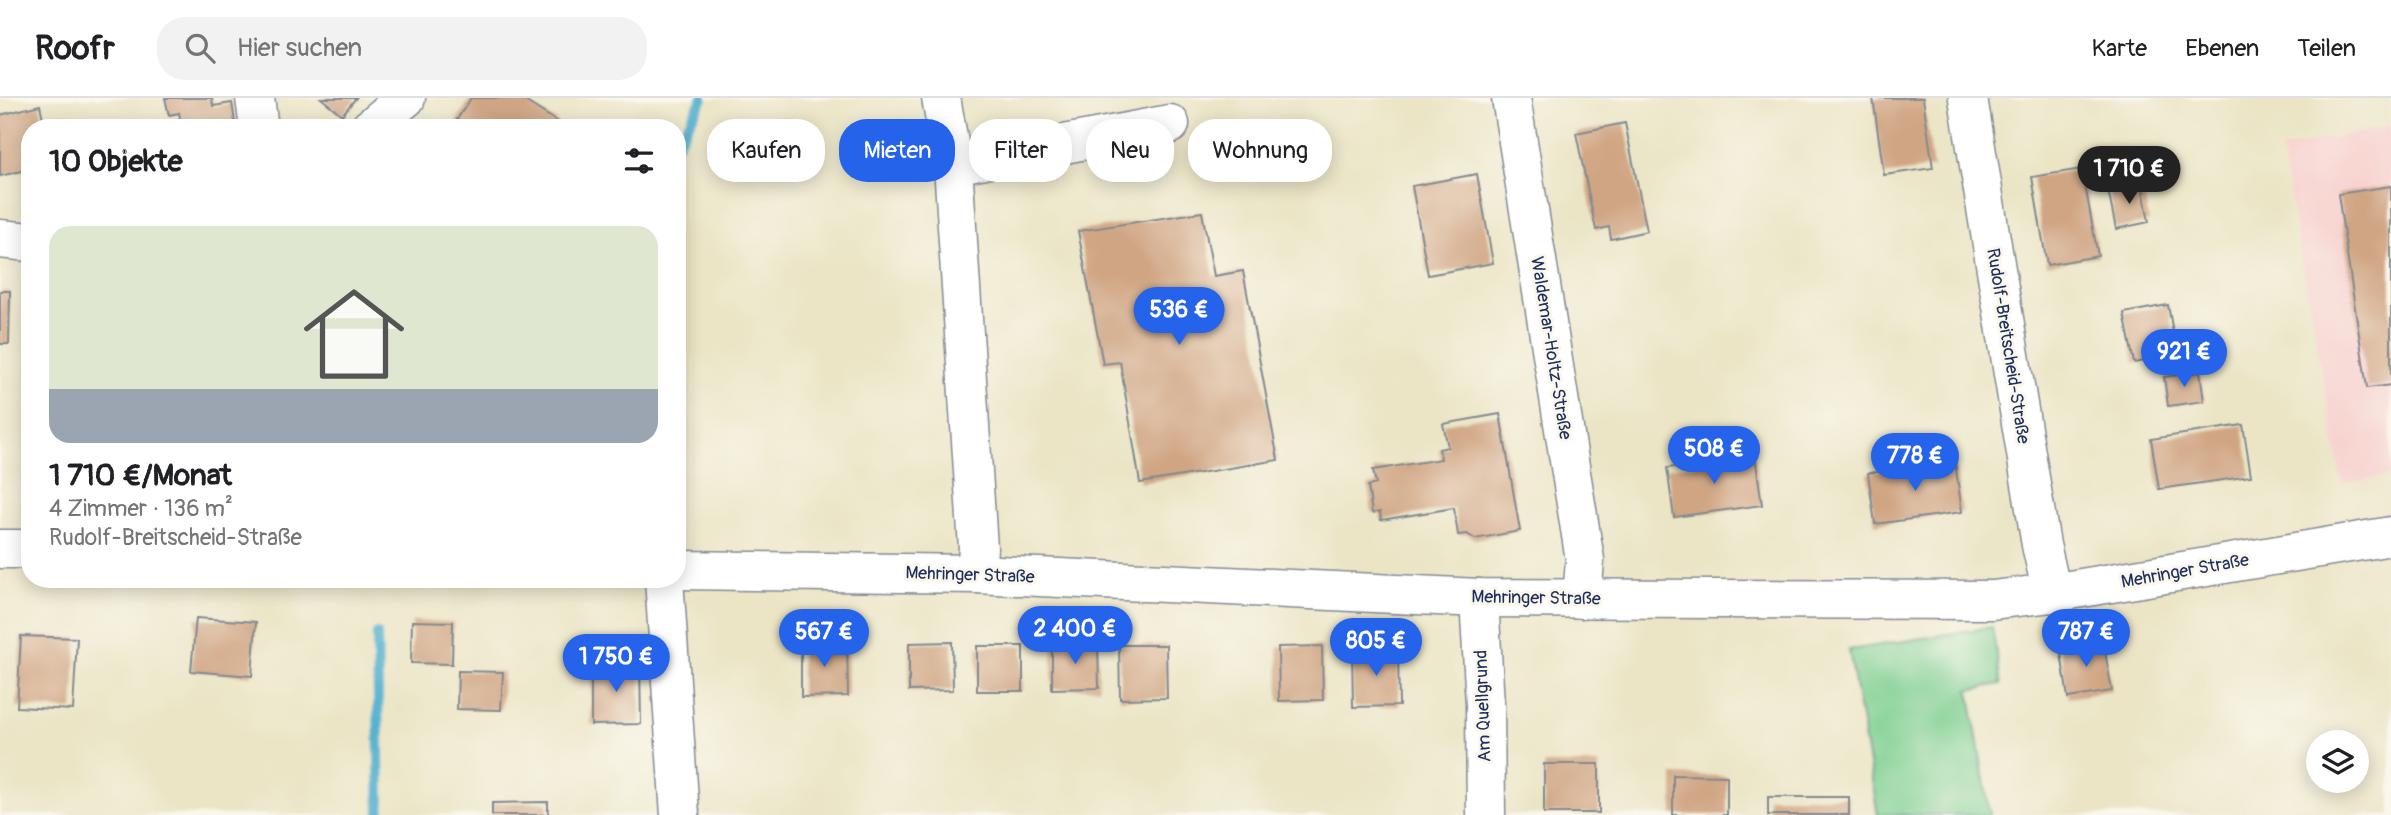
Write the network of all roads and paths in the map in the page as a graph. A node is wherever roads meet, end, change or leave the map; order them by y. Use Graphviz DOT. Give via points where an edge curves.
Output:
graph roads {
  1 [pos="255,98"];
  2 [pos="406,98"];
  3 [pos="941,98"];
  4 [pos="1511,98"];
  5 [pos="1968,98"];
  6 [pos="258,119"];
  7 [pos="380,119"];
  8 [pos="945,119"];
  9 [pos="1086,140"];
  10 [pos="955,165"];
  11 [pos="954,182"];
  12 [pos="0,239"];
  13 [pos="21,241"];
  14 [pos="2391,536"];
  15 [pos="0,549"];
  16 [pos="21,549"];
  17 [pos="686,570"];
  18 [pos="976,574"];
  19 [pos="665,588"];
  20 [pos="2052,593"];
  21 [pos="1479,598"];
  22 [pos="1582,599"];
  23 [pos="680,815"];
  24 [pos="1486,815"];
  1 -- 6 [label="main road"];
  2 -- 7 [label="main road"];
  3 -- 8 [label="main road"];
  4 -- 22 [label="main road, Waldemar-Holtz-Straße" via="1585,560"];
  5 -- 20 [label="main road, Rudolf-Breitscheid-Straße"];
  9 -- 10 [label="main road"];
  11 -- 18 [label="main road"];
  12 -- 13 [label="main road"];
  14 -- 20 [label="main road, Mehringer Straße"];
  15 -- 16 [label="main road"];
  17 -- 18 [label="main road, Mehringer Straße"];
  18 -- 21 [label="main road, Mehringer Straße"];
  19 -- 23 [label="main road"];
  20 -- 22 [label="main road, Mehringer Straße" via="1992,600"];
  21 -- 22 [label="main road, Mehringer Straße"];
  21 -- 24 [label="main road, Am Quellgrund"];
}
